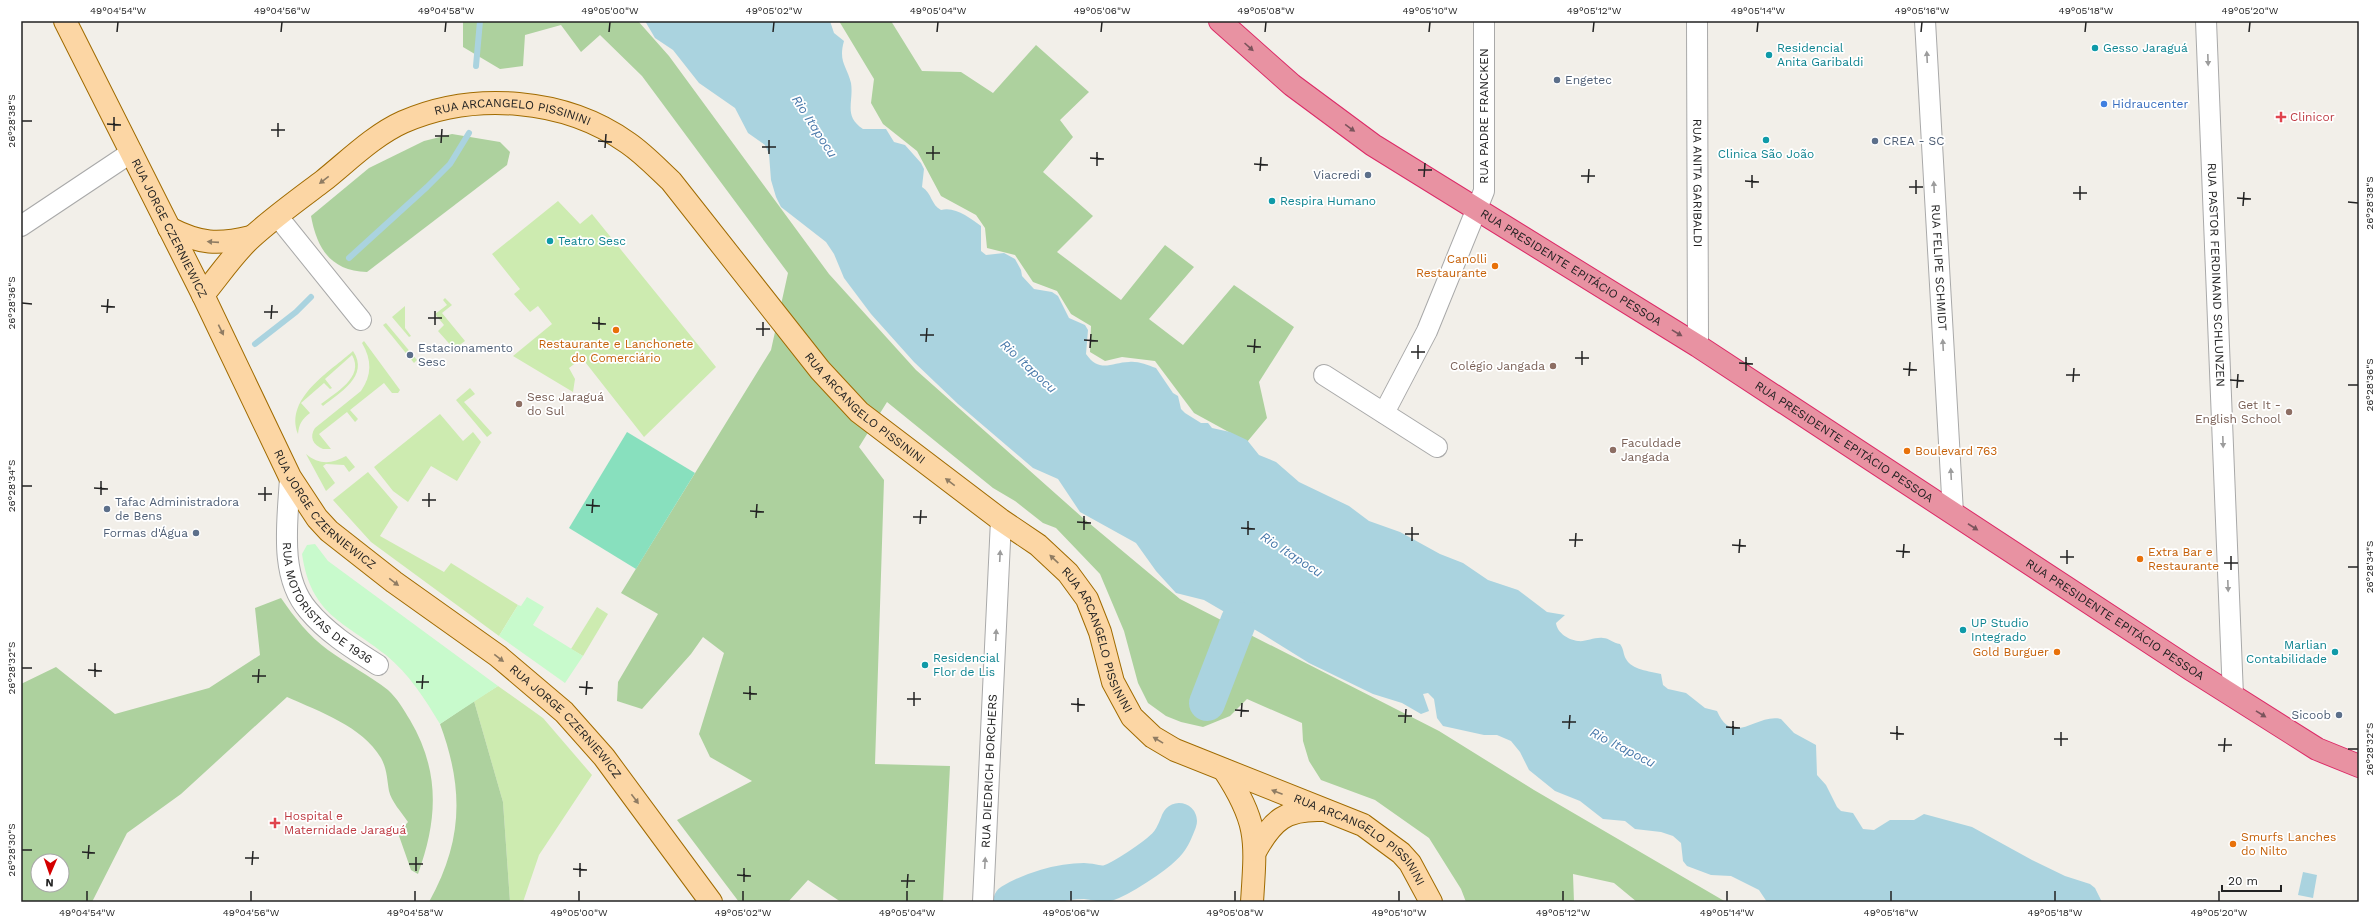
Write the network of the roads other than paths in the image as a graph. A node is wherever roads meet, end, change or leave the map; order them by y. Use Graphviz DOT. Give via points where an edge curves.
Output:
graph roads {
  1 [pos="65,21"];
  2 [pos="1220,21"];
  3 [pos="1484,21"];
  4 [pos="1697,21"];
  5 [pos="1925,21"];
  6 [pos="2206,21"];
  7 [pos="132,152"];
  8 [pos="1477,210"];
  9 [pos="278,217"];
  10 [pos="21,226"];
  11 [pos="169,228"];
  12 [pos="251,237"];
  13 [pos="203,295"];
  14 [pos="361,320"];
  15 [pos="1698,346"];
  16 [pos="1324,375"];
  17 [pos="1384,414"];
  18 [pos="1437,447"];
  19 [pos="290,477"];
  20 [pos="1952,513"];
  21 [pos="317,518"];
  22 [pos="1001,520"];
  23 [pos="288,534"];
  24 [pos="378,665"];
  25 [pos="2233,696"];
  26 [pos="2359,766"];
  27 [pos="1224,770"];
  28 [pos="1327,810"];
  29 [pos="1256,850"];
  30 [pos="708,900"];
  31 [pos="983,902"];
  32 [pos="1252,902"];
  33 [pos="1431,902"];
  1 -- 7 [label="main road, RUA JORGE CZERNIEWICZ"];
  2 -- 8 [label="highway, RUA PRESIDENTE EPITÁCIO PESSOA, one-way" via="1292,85 1373,145"];
  3 -- 8 [label="street, RUA PADRE FRANCKEN" via="1485,174 1484,191"];
  4 -- 15 [label="street, RUA ANITA GARIBALDI"];
  20 -- 5 [label="street, RUA FELIPE SCHMIDT, one-way"];
  6 -- 25 [label="street, RUA PASTOR FERDINAND SCHLUNZEN, one-way"];
  7 -- 10 [label="street"];
  7 -- 11 [label="main road, RUA JORGE CZERNIEWICZ"];
  8 -- 15 [label="highway, RUA PRESIDENTE EPITÁCIO PESSOA, one-way"];
  8 -- 17 [label="street, RUA PADRE FRANCKEN" via="1428,331"];
  9 -- 12 [label="main road, RUA ARCANGELO PISSININI"];
  9 -- 14 [label="street"];
  22 -- 9 [label="main road, RUA ARCANGELO PISSININI, one-way" via="859,412 820,370 671,181 627,142 582,118 557,110 526,105 486,104 431,112 403,122 378,137"];
  12 -- 11 [label="main road, RUA ARCANGELO PISSININI, one-way" via="230,242 209,242"];
  11 -- 13 [label="main road, RUA JORGE CZERNIEWICZ"];
  12 -- 13 [label="main road, RUA ARCANGELO PISSININI"];
  13 -- 19 [label="main road, RUA JORGE CZERNIEWICZ, one-way"];
  15 -- 20 [label="highway, RUA PRESIDENTE EPITÁCIO PESSOA"];
  16 -- 17 [label="street"];
  17 -- 18 [label="street"];
  19 -- 21 [label="main road, RUA JORGE CZERNIEWICZ"];
  19 -- 23 [label="street, RUA MOTORISTAS DE 1936"];
  20 -- 25 [label="highway, RUA PRESIDENTE EPITÁCIO PESSOA, one-way"];
  21 -- 23 [label="street, RUA MOTORISTAS DE 1936" via="302,522"];
  21 -- 30 [label="main road, RUA JORGE CZERNIEWICZ, one-way" via="329,531 394,582 498,656 564,712 604,757"];
  27 -- 22 [label="main road, RUA ARCANGELO PISSININI, one-way" via="1153,737 1132,717 1113,682 1100,632 1087,599 1055,559"];
  31 -- 22 [label="street, RUA DIEDRICH BORCHERS, one-way"];
  23 -- 24 [label="street, RUA MOTORISTAS DE 1936" via="289,562 296,591 308,610 336,637"];
  25 -- 26 [label="highway, RUA PRESIDENTE EPITÁCIO PESSOA, one-way" via="2317,749"];
  28 -- 27 [label="main road, RUA ARCANGELO PISSININI, one-way"];
  27 -- 29 [label="main road" via="1249,814"];
  28 -- 29 [label="main road" via="1302,810 1276,820"];
  28 -- 33 [label="main road, RUA ARCANGELO PISSININI" via="1363,825 1401,853 1410,863"];
  29 -- 32 [label="main road"];
}
